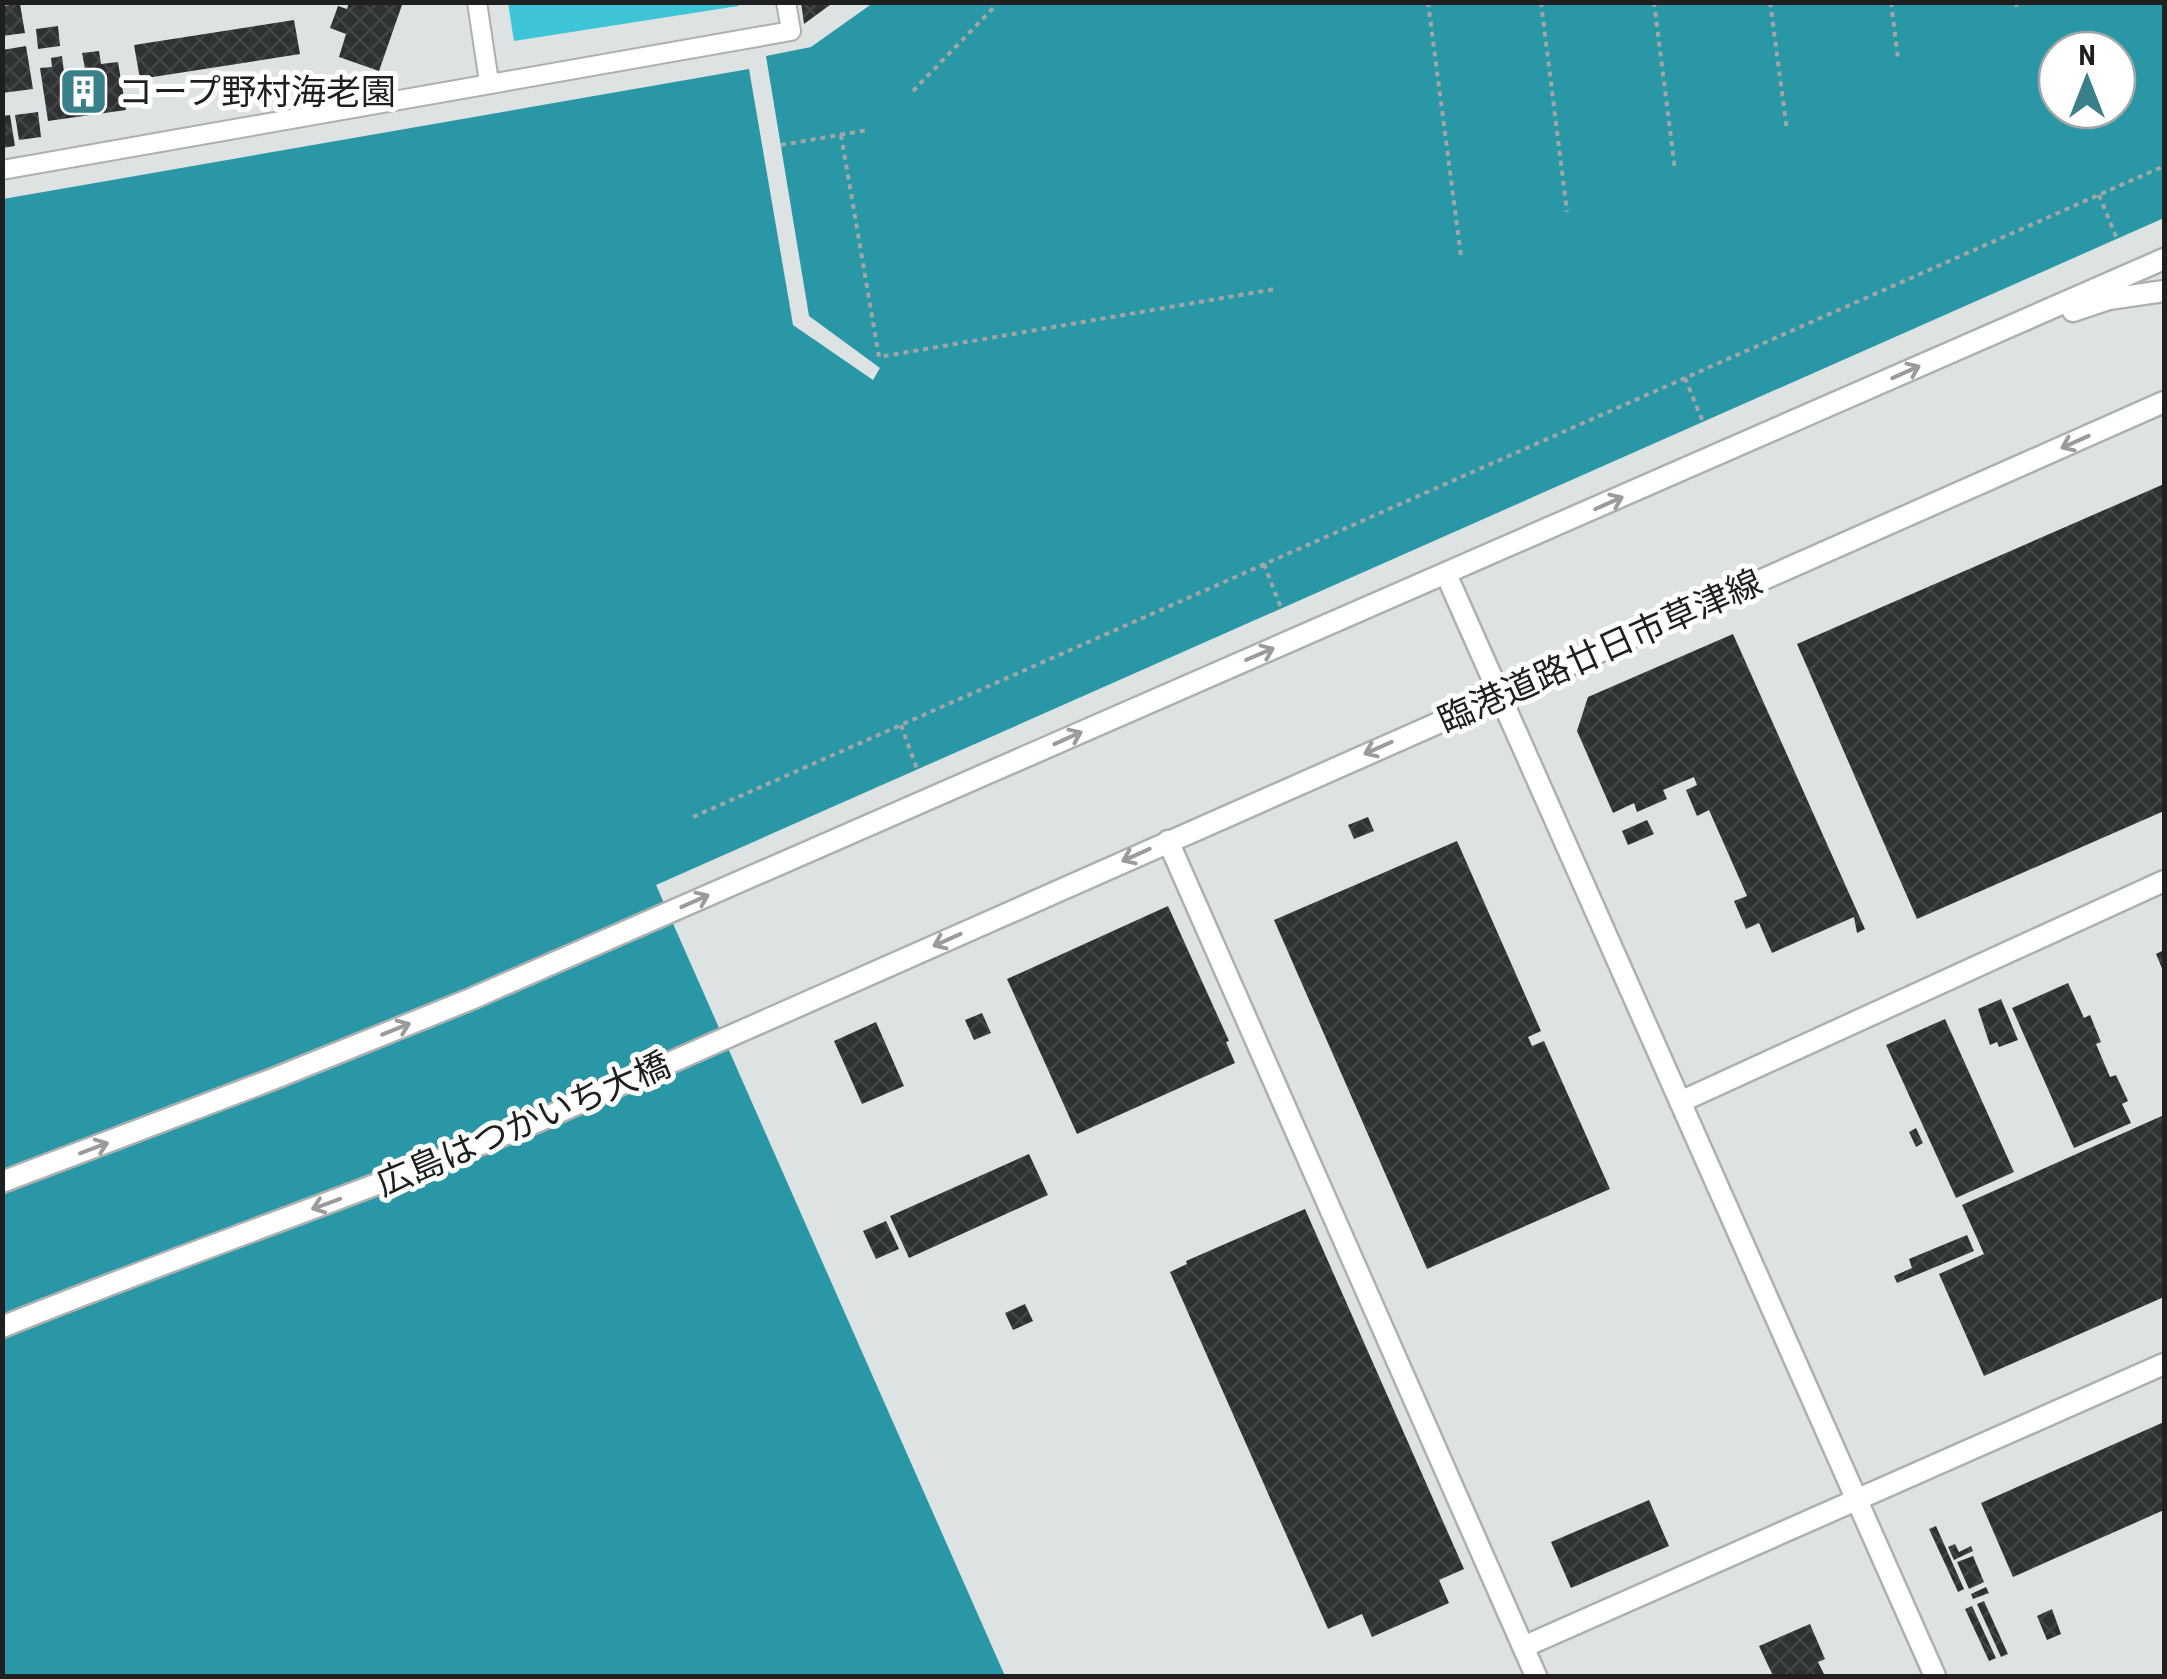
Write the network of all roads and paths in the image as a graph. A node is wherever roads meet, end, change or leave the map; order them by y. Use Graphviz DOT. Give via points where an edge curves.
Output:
graph roads {
  1 [pos="477,2"];
  2 [pos="786,2"];
  3 [pos="999,2"];
  4 [pos="1428,2"];
  5 [pos="1541,2"];
  6 [pos="1654,2"];
  7 [pos="1770,2"];
  8 [pos="1891,2"];
  9 [pos="2016,2"];
  10 [pos="2017,10"];
  11 [pos="1898,59"];
  12 [pos="489,82"];
  13 [pos="913,91"];
  14 [pos="868,130"];
  15 [pos="1787,130"];
  16 [pos="841,135"];
  17 [pos="781,145"];
  18 [pos="2164,166"];
  19 [pos="2,170"];
  20 [pos="1676,170"];
  21 [pos="2099,195"];
  22 [pos="1567,212"];
  23 [pos="2117,239"];
  24 [pos="1461,256"];
  25 [pos="2164,258"];
  26 [pos="1275,289"];
  27 [pos="2164,291"];
  28 [pos="1958,350"];
  29 [pos="1685,378"];
  30 [pos="2164,402"];
  31 [pos="1703,422"];
  32 [pos="1264,564"];
  33 [pos="1446,574"];
  34 [pos="1281,608"];
  35 [pos="1499,695"];
  36 [pos="900,725"];
  37 [pos="917,769"];
  38 [pos="693,817"];
  39 [pos="1168,840"];
  40 [pos="2164,881"];
  41 [pos="1036,900"];
  42 [pos="1680,1102"];
  43 [pos="2,1182"];
  44 [pos="2,1327"];
  45 [pos="2164,1364"];
  46 [pos="1857,1500"];
  47 [pos="1523,1647"];
  48 [pos="1536,1676"];
  49 [pos="1935,1676"];
  1 -- 12 [label="street"];
  2 -- 12 [label="street" via="790,31"];
  3 -- 13 [label="path"];
  4 -- 24 [label="path"];
  5 -- 22 [label="path"];
  6 -- 20 [label="path"];
  7 -- 15 [label="path"];
  8 -- 11 [label="path"];
  9 -- 10 [label="path"];
  12 -- 19 [label="street"];
  14 -- 16 [label="path"];
  16 -- 17 [label="path"];
  16 -- 26 [label="path" via="879,357"];
  18 -- 21 [label="path"];
  21 -- 23 [label="path"];
  21 -- 29 [label="path"];
  25 -- 28 [label="street"];
  27 -- 28 [label="street" via="2109,299"];
  33 -- 28 [label="street, one-way"];
  29 -- 31 [label="path"];
  29 -- 32 [label="path"];
  30 -- 35 [label="street, 臨港道路廿日市草津線, one-way"];
  32 -- 34 [label="path"];
  32 -- 36 [label="path"];
  33 -- 35 [label="street"];
  43 -- 33 [label="street, one-way" via="453,1006"];
  35 -- 39 [label="street, 臨港道路廿日市草津線, one-way"];
  35 -- 42 [label="street"];
  36 -- 37 [label="path"];
  36 -- 38 [label="path"];
  39 -- 41 [label="street, 臨港道路廿日市草津線, one-way"];
  39 -- 47 [label="street"];
  40 -- 42 [label="street"];
  41 -- 44 [label="street, 広島はつかいち大橋, one-way" via="536,1122"];
  42 -- 46 [label="street"];
  45 -- 46 [label="street"];
  46 -- 47 [label="street"];
  46 -- 49 [label="street"];
  47 -- 48 [label="street"];
}
